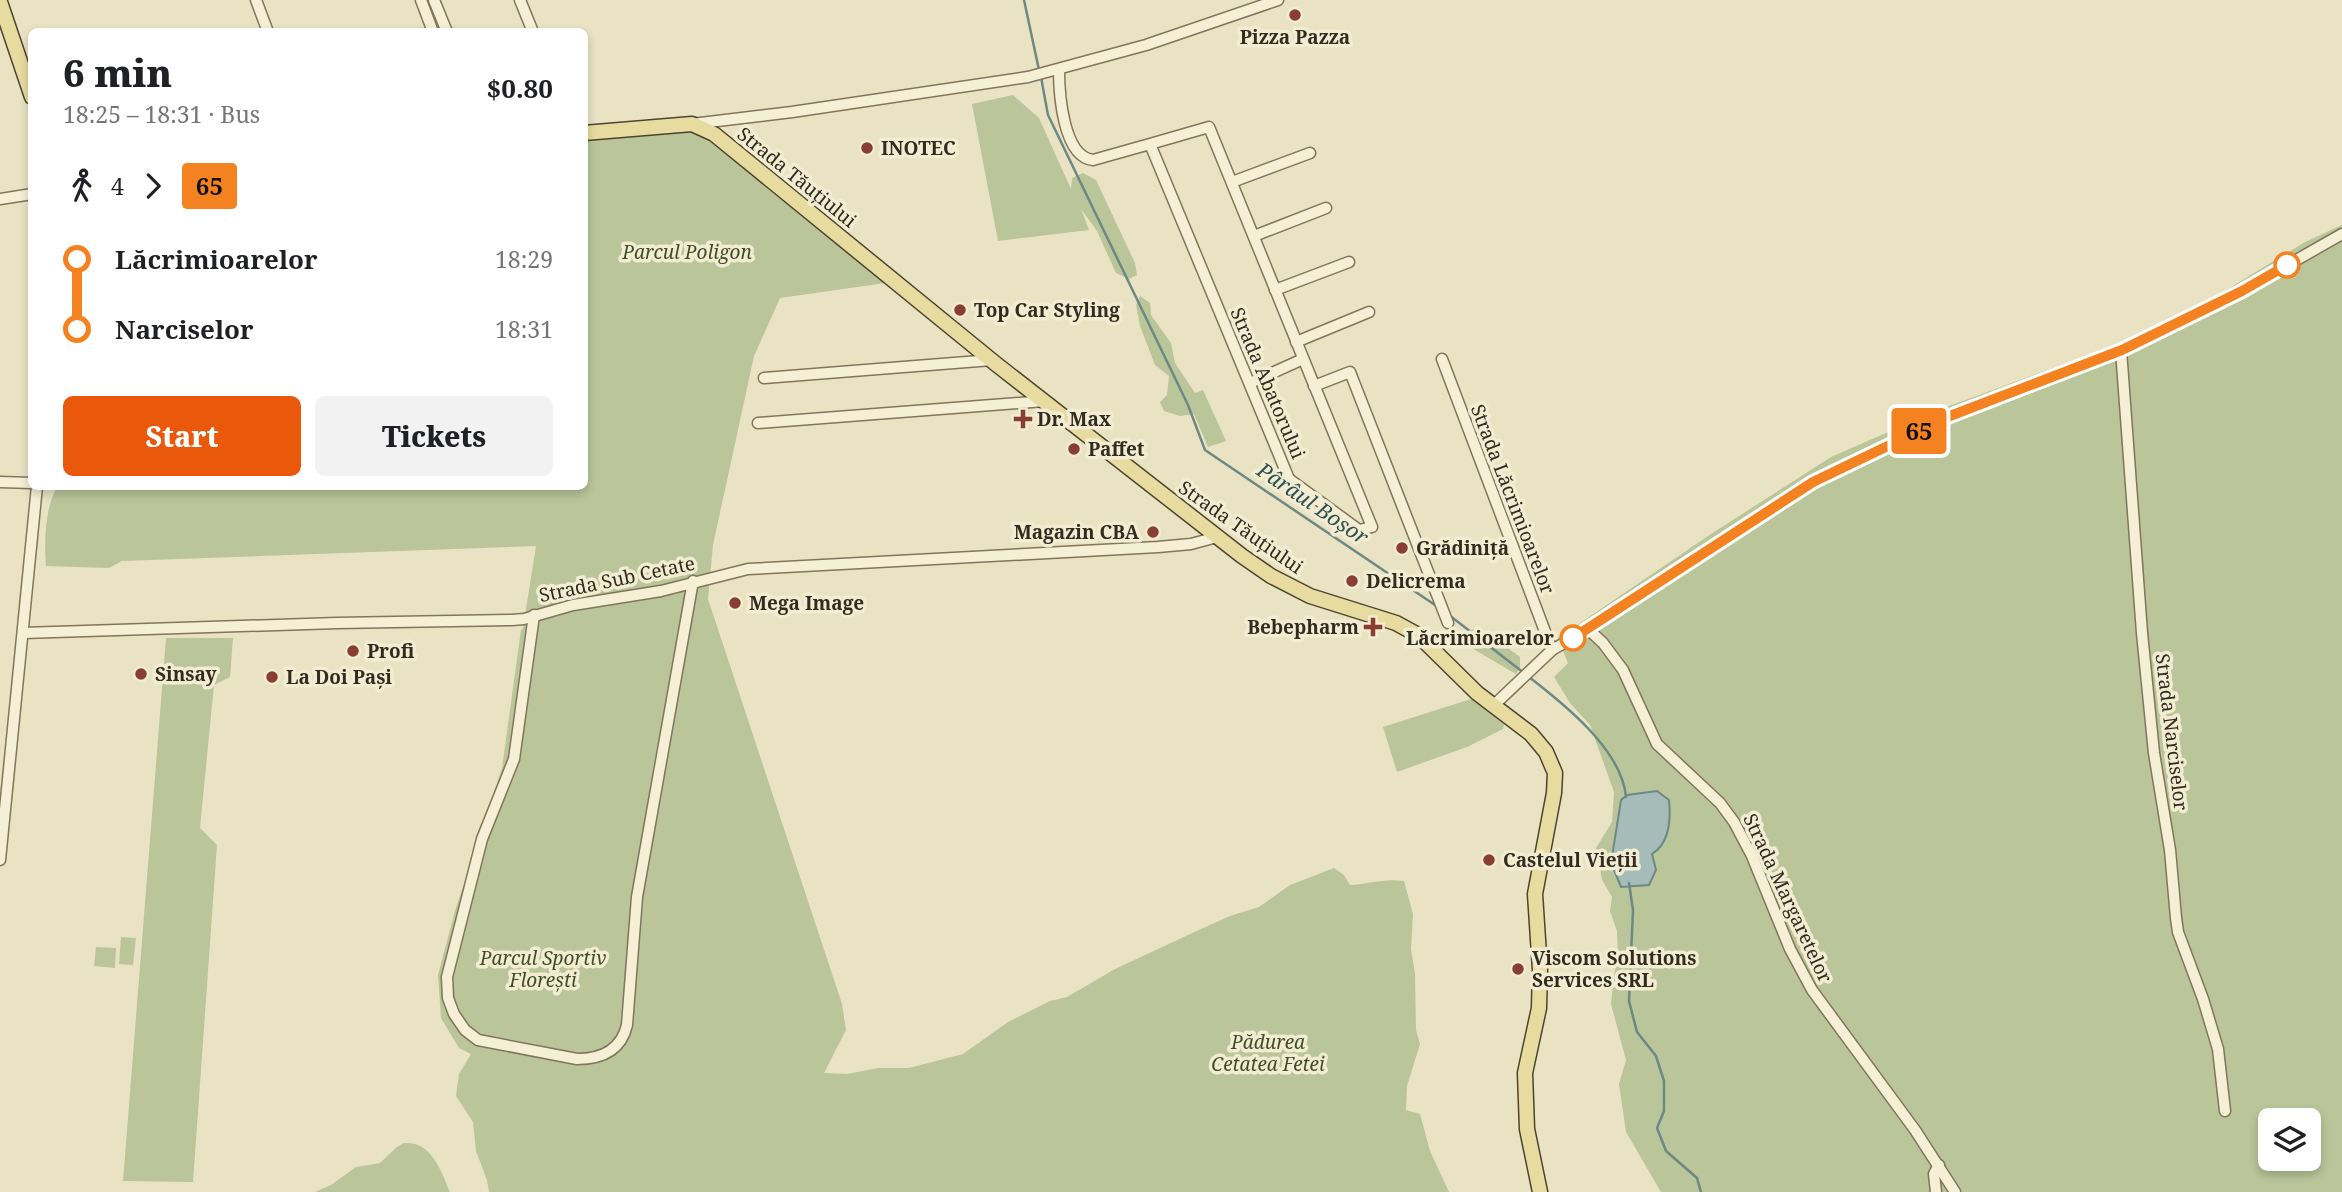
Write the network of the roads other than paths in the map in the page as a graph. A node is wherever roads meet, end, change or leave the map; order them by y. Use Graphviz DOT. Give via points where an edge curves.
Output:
graph roads {
  1 [pos="256,0"];
  2 [pos="421,0"];
  3 [pos="434,0"];
  4 [pos="520,0"];
  5 [pos="1279,0"];
  6 [pos="0,2"];
  7 [pos="266,28"];
  8 [pos="432,28"];
  9 [pos="445,28"];
  10 [pos="531,28"];
  11 [pos="1054,71"];
  12 [pos="28,85"];
  13 [pos="692,124"];
  14 [pos="588,133"];
  15 [pos="1150,144"];
  16 [pos="1310,153"];
  17 [pos="1232,182"];
  18 [pos="28,194"];
  19 [pos="0,198"];
  20 [pos="1326,208"];
  21 [pos="2342,234"];
  22 [pos="1254,236"];
  23 [pos="1349,262"];
  24 [pos="1275,290"];
  25 [pos="1370,312"];
  26 [pos="1296,342"];
  27 [pos="2122,350"];
  28 [pos="1303,359"];
  29 [pos="1442,359"];
  30 [pos="992,360"];
  31 [pos="764,378"];
  32 [pos="1250,383"];
  33 [pos="1314,386"];
  34 [pos="1045,401"];
  35 [pos="758,423"];
  36 [pos="0,482"];
  37 [pos="28,483"];
  38 [pos="37,490"];
  39 [pos="1217,537"];
  40 [pos="693,581"];
  41 [pos="534,615"];
  42 [pos="1448,623"];
  43 [pos="1588,629"];
  44 [pos="23,633"];
  45 [pos="1552,650"];
  46 [pos="1494,700"];
  47 [pos="0,860"];
  48 [pos="2225,1111"];
  49 [pos="1939,1166"];
  50 [pos="1540,1192"];
  51 [pos="1936,1192"];
  52 [pos="1955,1192"];
  1 -- 7 [label="street"];
  2 -- 8 [label="street"];
  3 -- 9 [label="street"];
  4 -- 10 [label="street"];
  5 -- 11 [label="street"];
  6 -- 12 [label="main road"];
  11 -- 13 [label="street"];
  11 -- 15 [label="street, Strada Abatorului" via="1063,117 1080,156 1093,160"];
  13 -- 14 [label="main road"];
  13 -- 30 [label="main road, Strada Tăuțiului" via="714,134"];
  15 -- 17 [label="street, Strada Abatorului" via="1209,127"];
  15 -- 32 [label="street, Strada Abatorului"];
  16 -- 17 [label="street"];
  17 -- 22 [label="street, Strada Abatorului"];
  18 -- 19 [label="street"];
  20 -- 22 [label="street"];
  21 -- 27 [label="street" via="2242,291"];
  22 -- 24 [label="street, Strada Abatorului"];
  23 -- 24 [label="street"];
  24 -- 26 [label="street, Strada Abatorului"];
  25 -- 26 [label="street"];
  26 -- 28 [label="street, Strada Abatorului"];
  27 -- 43 [label="street" via="1950,416 1813,482"];
  27 -- 48 [label="street, Strada Narciselor" via="2142,633 2176,918 2218,1049"];
  28 -- 32 [label="street"];
  28 -- 33 [label="street, Strada Abatorului"];
  29 -- 45 [label="street, Strada Lăcrimioarelor"];
  30 -- 31 [label="street"];
  30 -- 34 [label="main road, Strada Tăuțiului"];
  32 -- 33 [label="street, Strada Abatorului" via="1289,479 1359,530 1372,527"];
  33 -- 42 [label="street" via="1350,372"];
  34 -- 35 [label="street"];
  34 -- 39 [label="main road, Strada Tăuțiului"];
  36 -- 37 [label="street"];
  38 -- 44 [label="street"];
  39 -- 40 [label="street, Strada Sub Cetate" via="1158,547 748,569"];
  39 -- 46 [label="main road, Strada Tăuțiului" via="1292,588 1409,629"];
  40 -- 41 [label="street, Strada Sub Cetate"];
  40 -- 41 [label="street" via="637,897 627,1025 614,1049 593,1059 478,1040 454,1014 446,986 482,839 514,760"];
  41 -- 44 [label="street, Strada Sub Cetate" via="512,621"];
  43 -- 45 [label="street"];
  43 -- 49 [label="street, Strada Margaretelor" via="1623,670 1657,744 1734,822 1812,990"];
  44 -- 47 [label="street"];
  45 -- 46 [label="street"];
  46 -- 50 [label="main road, Strada Tăuțiului" via="1531,734 1555,773 1535,894 1539,1008 1525,1073 1527,1129"];
  49 -- 51 [label="street" via="1934,1174"];
  49 -- 52 [label="street, Strada Margaretelor"];
}
